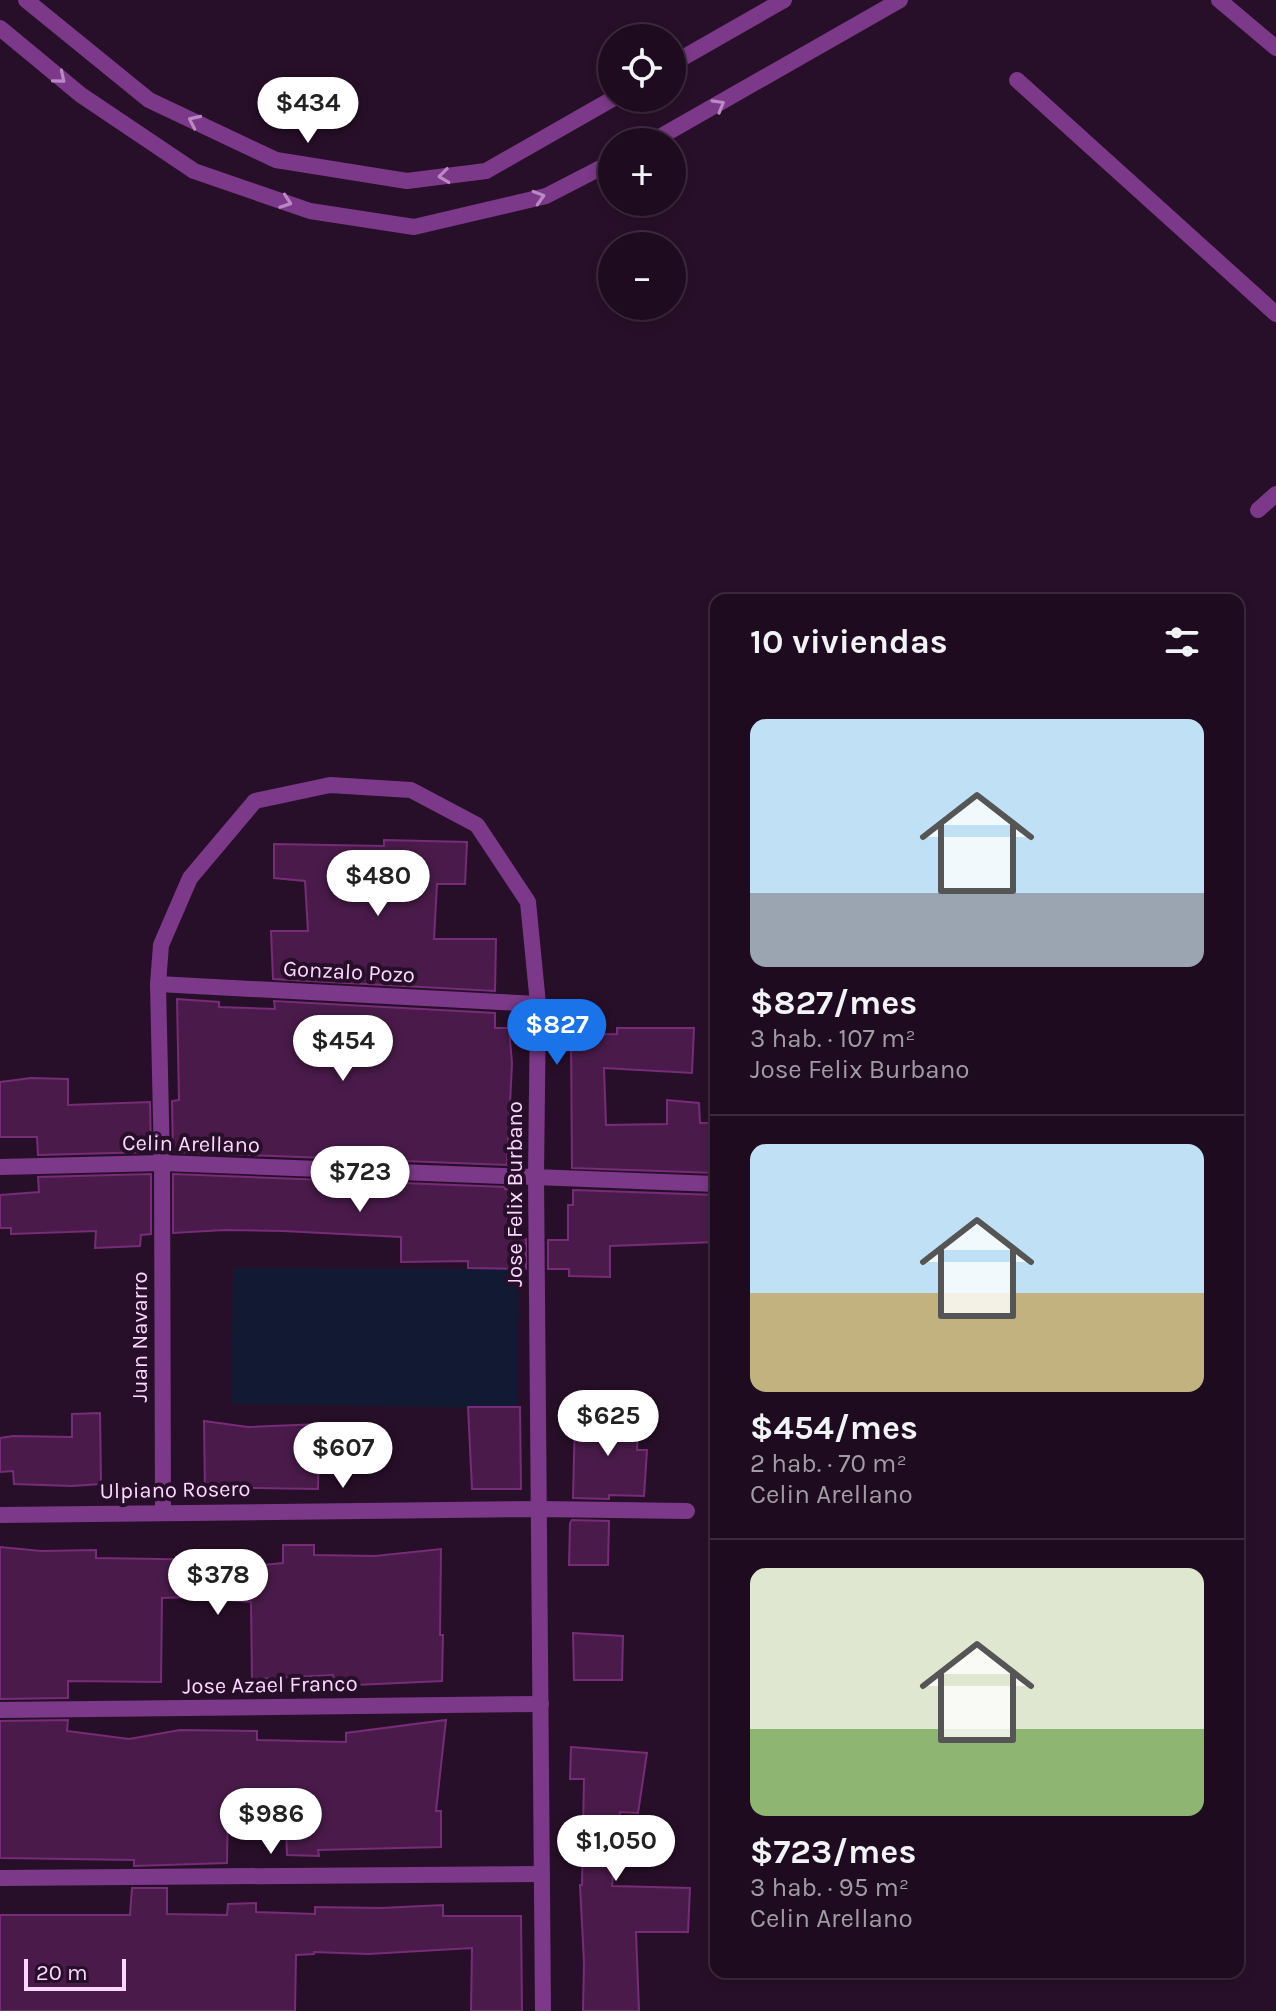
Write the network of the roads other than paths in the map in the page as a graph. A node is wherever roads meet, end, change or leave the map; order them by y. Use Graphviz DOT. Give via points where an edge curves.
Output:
graph roads {
  1 [pos="26,0"];
  2 [pos="784,0"];
  3 [pos="900,0"];
  4 [pos="1219,0"];
  5 [pos="0,28"];
  6 [pos="1276,48"];
  7 [pos="686,56"];
  8 [pos="1017,80"];
  9 [pos="598,107"];
  10 [pos="678,128"];
  11 [pos="598,169"];
  12 [pos="1276,314"];
  13 [pos="1276,494"];
  14 [pos="1258,510"];
  15 [pos="158,984"];
  16 [pos="538,1004"];
  17 [pos="162,1163"];
  18 [pos="0,1167"];
  19 [pos="536,1177"];
  20 [pos="710,1184"];
  21 [pos="540,1509"];
  22 [pos="163,1511"];
  23 [pos="687,1511"];
  24 [pos="0,1515"];
  25 [pos="541,1704"];
  26 [pos="0,1710"];
  27 [pos="542,1874"];
  28 [pos="0,1878"];
  29 [pos="543,2011"];
  9 -- 1 [label="street, one-way" via="486,171 407,181 276,160 149,100"];
  2 -- 7 [label="street"];
  10 -- 3 [label="street, one-way"];
  4 -- 6 [label="street"];
  5 -- 11 [label="street, one-way" via="81,95 194,171 310,211 414,227 546,196"];
  8 -- 12 [label="street"];
  13 -- 14 [label="street"];
  15 -- 16 [label="street, Gonzalo Pozo"];
  15 -- 16 [label="street, Jose Felix Burbano" via="161,945 190,878 255,801 330,785 411,790 477,825 528,902"];
  15 -- 17 [label="street, Jose Felix Burbano"];
  16 -- 19 [label="street, Jose Felix Burbano"];
  17 -- 18 [label="street, Celin Arellano"];
  17 -- 19 [label="street, Celin Arellano"];
  17 -- 22 [label="street, Juan Navarro"];
  19 -- 20 [label="street, Celin Arellano"];
  19 -- 21 [label="street, Jose Felix Burbano"];
  21 -- 22 [label="street, Ulpiano Rosero"];
  21 -- 23 [label="street, Ulpiano Rosero"];
  21 -- 25 [label="street, Jose Felix Burbano"];
  22 -- 24 [label="street, Ulpiano Rosero"];
  25 -- 26 [label="street, Jose Azael Franco"];
  25 -- 27 [label="street, Jose Felix Burbano"];
  27 -- 28 [label="street"];
  27 -- 29 [label="street, Jose Felix Burbano"];
}
